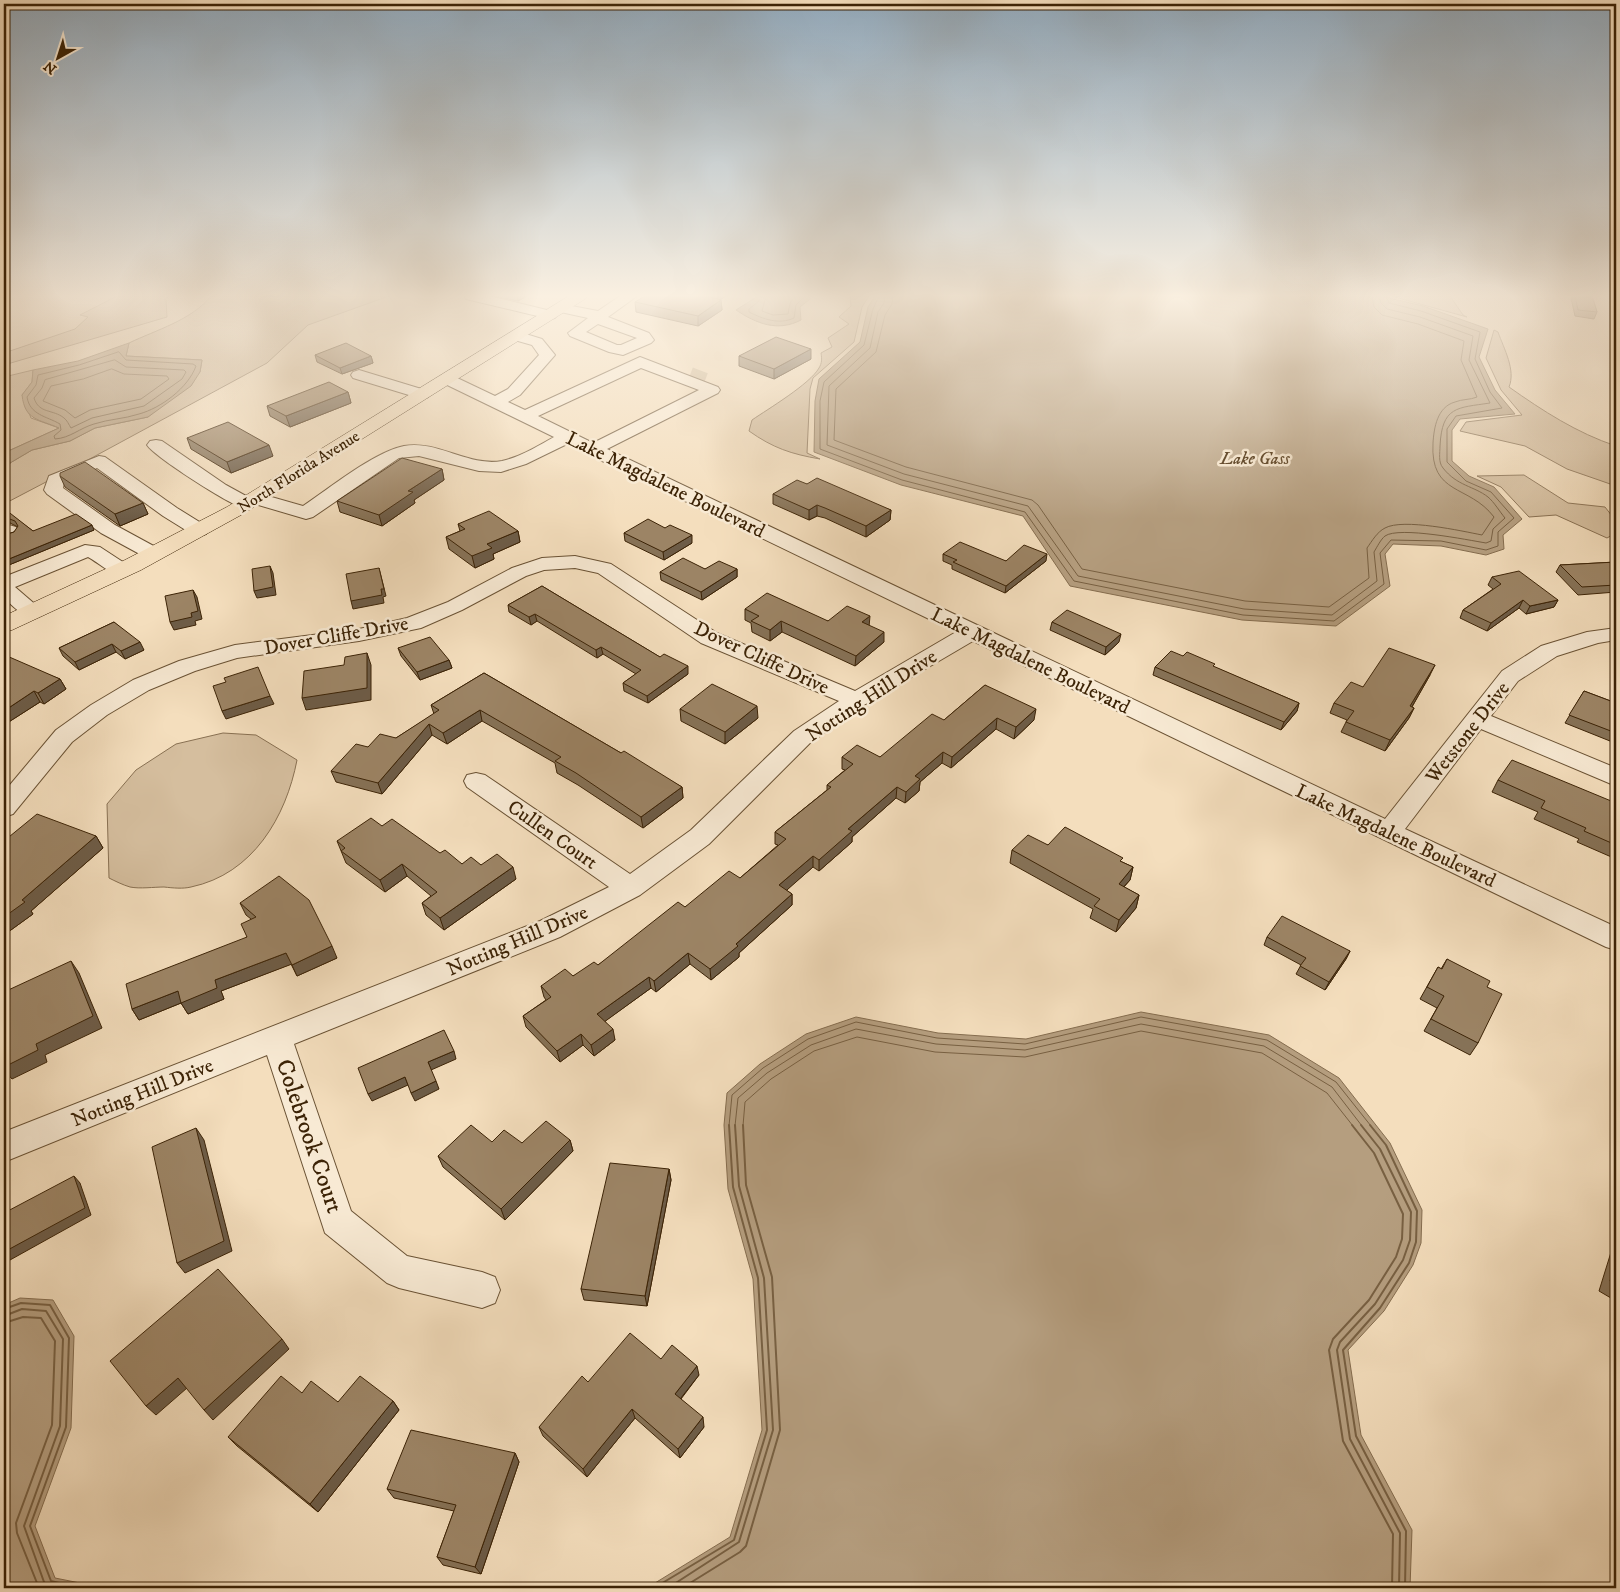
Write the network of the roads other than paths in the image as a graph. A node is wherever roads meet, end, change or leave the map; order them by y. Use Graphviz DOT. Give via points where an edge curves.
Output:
graph roads {
  1 [pos="461,370"];
  2 [pos="534,370"];
  3 [pos="622,370"];
  4 [pos="665,370"];
  5 [pos="359,375"];
  6 [pos="447,379"];
  7 [pos="422,394"];
  8 [pos="496,402"];
  9 [pos="525,416"];
  10 [pos="567,437"];
  11 [pos="156,445"];
  12 [pos="594,449"];
  13 [pos="250,501"];
  14 [pos="199,530"];
  15 [pos="154,554"];
  16 [pos="122,570"];
  17 [pos="4,586"];
  18 [pos="33,612"];
  19 [pos="4,625"];
  20 [pos="972,632"];
  21 [pos="1616,634"];
  22 [pos="856,700"];
  23 [pos="1476,718"];
  24 [pos="1616,778"];
  25 [pos="476,781"];
  26 [pos="4,808"];
  27 [pos="1389,832"];
  28 [pos="630,888"];
  29 [pos="1616,939"];
  30 [pos="277,1038"];
  31 [pos="4,1147"];
  32 [pos="482,1290"];
  1 -- 6 [label="main road, North Florida Avenue"];
  2 -- 8 [label="street" via="514,392"];
  3 -- 9 [label="street"];
  4 -- 12 [label="street" via="712,390"];
  5 -- 7 [label="street"];
  6 -- 7 [label="main road, North Florida Avenue"];
  6 -- 8 [label="street, Lake Magdalene Boulevard"];
  7 -- 13 [label="main road, North Florida Avenue"];
  8 -- 9 [label="street, Lake Magdalene Boulevard"];
  9 -- 10 [label="street, Lake Magdalene Boulevard"];
  10 -- 12 [label="street, Lake Magdalene Boulevard"];
  10 -- 13 [label="street" via="520,460 492,467 430,451 406,450 393,454 306,513"];
  11 -- 13 [label="street" via="220,488"];
  12 -- 20 [label="street, Lake Magdalene Boulevard"];
  13 -- 14 [label="main road, North Florida Avenue"];
  14 -- 15 [label="main road, North Florida Avenue"];
  14 -- 15 [label="street" via="100,461 55,480 53,490 108,529"];
  15 -- 16 [label="main road, North Florida Avenue"];
  16 -- 17 [label="street" via="93,551 85,551"];
  16 -- 18 [label="main road, North Florida Avenue"];
  17 -- 18 [label="street"];
  18 -- 19 [label="main road, North Florida Avenue"];
  20 -- 22 [label="street, Notting Hill Drive"];
  20 -- 27 [label="street, Lake Magdalene Boulevard"];
  21 -- 23 [label="street, Wetstone Drive" via="1595,637 1549,652 1510,676"];
  22 -- 26 [label="street, Dover Cliffe Drive" via="709,638 604,568 574,562 542,564 519,572 455,606 413,622 359,635 235,652 187,666 141,685 64,736"];
  22 -- 28 [label="street, Notting Hill Drive" via="802,738 700,838"];
  23 -- 24 [label="street"];
  23 -- 27 [label="street, Wetstone Drive"];
  25 -- 28 [label="street, Cullen Court"];
  27 -- 29 [label="street, Lake Magdalene Boulevard"];
  28 -- 30 [label="street, Notting Hill Drive" via="550,929"];
  30 -- 31 [label="street, Notting Hill Drive"];
  30 -- 32 [label="street, Colebrook Court" via="337,1221 399,1271"];
}
